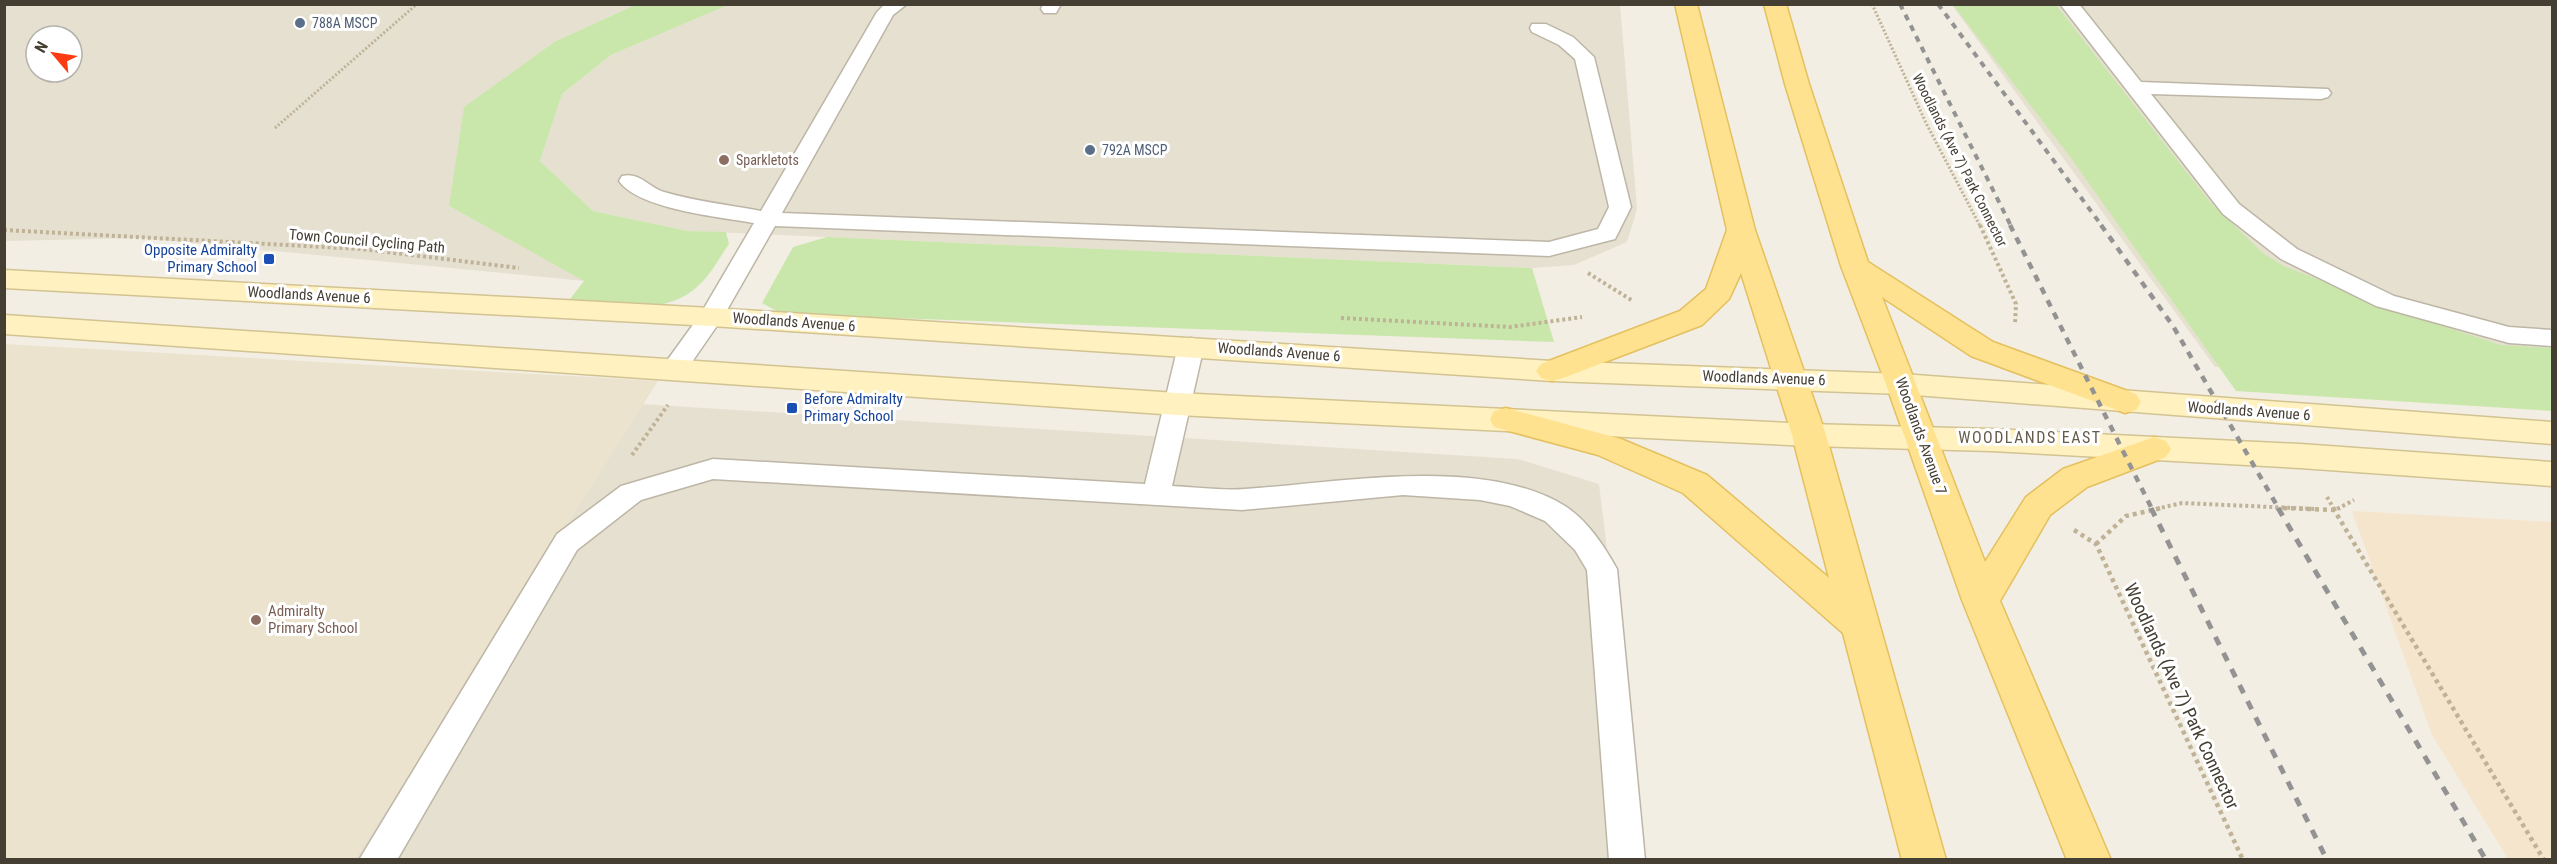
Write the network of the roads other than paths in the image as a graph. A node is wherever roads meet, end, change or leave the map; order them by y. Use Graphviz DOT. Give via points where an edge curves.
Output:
graph roads {
  1 [pos="898,4"];
  2 [pos="1686,4"];
  3 [pos="1775,4"];
  4 [pos="2069,4"];
  5 [pos="1539,28"];
  6 [pos="2135,88"];
  7 [pos="2321,93"];
  8 [pos="630,181"];
  9 [pos="767,219"];
  10 [pos="1741,230"];
  11 [pos="1855,266"];
  12 [pos="4,279"];
  13 [pos="711,316"];
  14 [pos="4,324"];
  15 [pos="2553,338"];
  16 [pos="1191,346"];
  17 [pos="674,369"];
  18 [pos="1552,371"];
  19 [pos="1789,379"];
  20 [pos="1902,384"];
  21 [pos="2125,402"];
  22 [pos="1177,404"];
  23 [pos="1506,419"];
  24 [pos="2553,433"];
  25 [pos="1809,435"];
  26 [pos="1920,437"];
  27 [pos="2154,449"];
  28 [pos="2553,474"];
  29 [pos="1156,496"];
  30 [pos="1981,600"];
  31 [pos="1860,626"];
  32 [pos="377,860"];
  33 [pos="1627,860"];
  34 [pos="1924,860"];
  35 [pos="2089,860"];
  1 -- 9 [label="lane" via="886,12"];
  2 -- 10 [label="main road"];
  3 -- 11 [label="main road, Woodlands Avenue 7"];
  4 -- 6 [label="lane"];
  5 -- 9 [label="lane" via="1566,41 1584,57 1620,207 1607,234 1549,249"];
  6 -- 7 [label="lane"];
  6 -- 15 [label="lane" via="2230,209 2289,255 2385,300 2510,335"];
  8 -- 9 [label="lane" via="655,197"];
  9 -- 13 [label="lane"];
  10 -- 18 [label="main road" via="1719,293 1691,318"];
  10 -- 19 [label="main road"];
  11 -- 20 [label="main road, Woodlands Avenue 7"];
  11 -- 21 [label="main road" via="1982,349"];
  12 -- 13 [label="street, Woodlands Avenue 6"];
  13 -- 16 [label="street, Woodlands Avenue 6"];
  13 -- 17 [label="lane"];
  14 -- 17 [label="street"];
  16 -- 18 [label="street, Woodlands Avenue 6"];
  16 -- 22 [label="lane"];
  17 -- 22 [label="street"];
  18 -- 19 [label="street, Woodlands Avenue 6"];
  19 -- 20 [label="street, Woodlands Avenue 6"];
  19 -- 25 [label="main road"];
  20 -- 21 [label="street, Woodlands Avenue 6"];
  20 -- 26 [label="main road, Woodlands Avenue 7"];
  21 -- 24 [label="street, Woodlands Avenue 6"];
  22 -- 23 [label="street"];
  22 -- 29 [label="lane"];
  23 -- 25 [label="street"];
  23 -- 31 [label="main road" via="1609,447 1695,484"];
  25 -- 26 [label="street"];
  25 -- 31 [label="main road"];
  26 -- 27 [label="street"];
  26 -- 30 [label="main road, Woodlands Avenue 7"];
  27 -- 28 [label="street"];
  27 -- 30 [label="main road" via="2075,478 2038,506"];
  29 -- 32 [label="lane" via="713,469 631,493 567,542"];
  29 -- 33 [label="lane" via="1242,500 1403,485 1480,490 1516,497 1555,514 1585,542 1602,569"];
  30 -- 35 [label="main road, Woodlands Avenue 7"];
  31 -- 34 [label="main road"];
}
